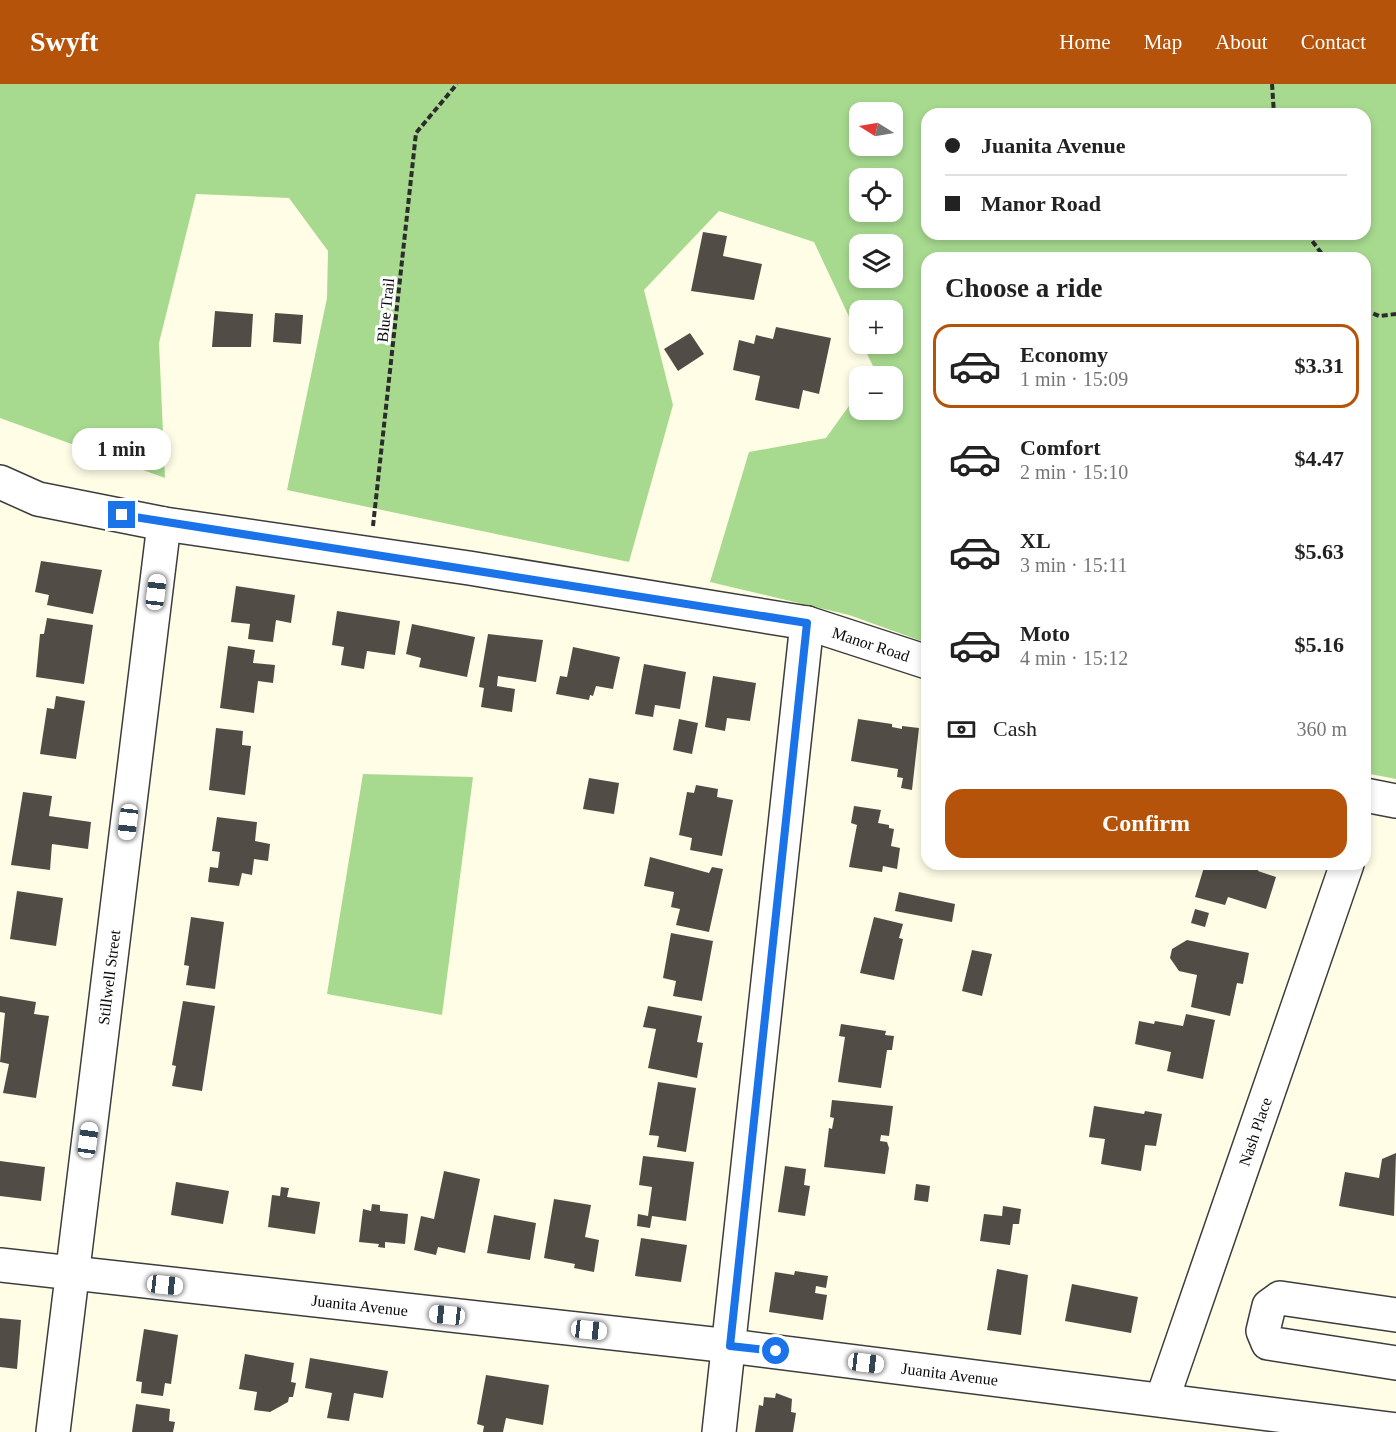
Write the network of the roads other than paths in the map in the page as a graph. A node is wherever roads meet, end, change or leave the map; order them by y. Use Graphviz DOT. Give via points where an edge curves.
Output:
graph roads {
  1 [pos="0,482"];
  2 [pos="164,524"];
  3 [pos="807,623"];
  4 [pos="921,660"];
  5 [pos="1345,870"];
  6 [pos="0,1265"];
  7 [pos="70,1275"];
  8 [pos="1396,1315"];
  9 [pos="730,1346"];
  10 [pos="1396,1363"];
  11 [pos="1162,1400"];
  12 [pos="1396,1430"];
  13 [pos="53,1432"];
  14 [pos="719,1432"];
  1 -- 2 [label="street, Manor Road" via="38,499"];
  2 -- 3 [label="street, Manor Road"];
  2 -- 7 [label="street, Stillwell Street"];
  3 -- 4 [label="street, Manor Road"];
  3 -- 9 [label="street"];
  5 -- 11 [label="street, Nash Place"];
  6 -- 7 [label="street, Juanita Avenue"];
  7 -- 9 [label="street, Juanita Avenue"];
  7 -- 13 [label="street, Stillwell Street"];
  8 -- 10 [label="street" via="1280,1298 1269,1306 1263,1331 1268,1343"];
  9 -- 11 [label="street, Juanita Avenue"];
  9 -- 14 [label="street"];
  11 -- 12 [label="street, Juanita Avenue"];
}
